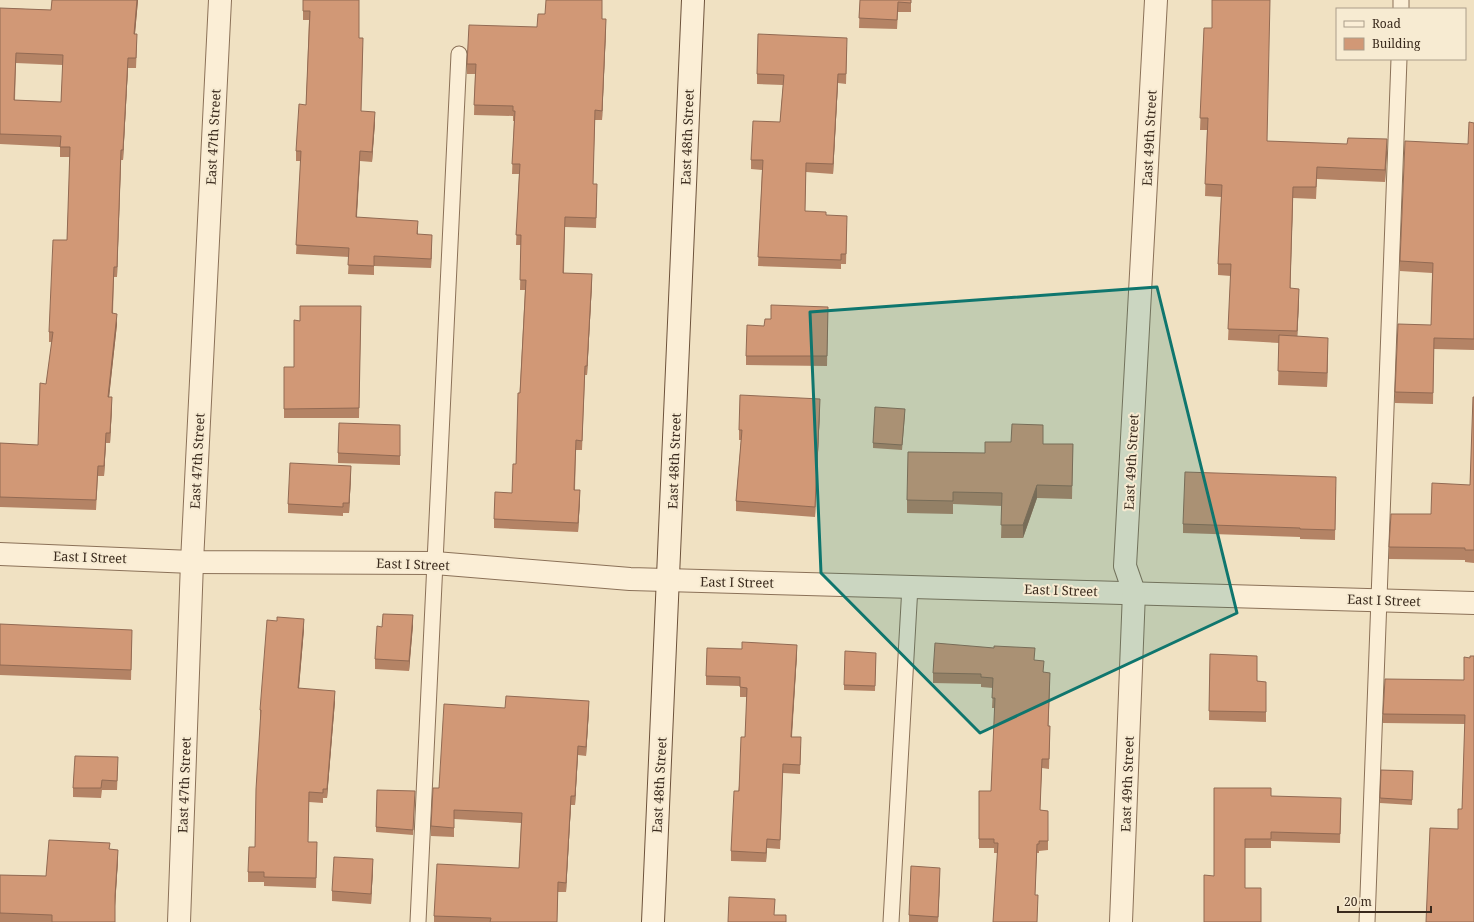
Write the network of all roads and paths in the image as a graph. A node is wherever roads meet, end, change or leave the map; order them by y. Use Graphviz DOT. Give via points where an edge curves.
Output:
graph roads {
  1 [pos="220,0"];
  2 [pos="692,0"];
  3 [pos="1156,0"];
  4 [pos="459,54"];
  5 [pos="1399,60"];
  6 [pos="0,554"];
  7 [pos="192,562"];
  8 [pos="435,563"];
  9 [pos="669,580"];
  10 [pos="910,586"];
  11 [pos="1134,592"];
  12 [pos="1380,600"];
  13 [pos="1474,603"];
  14 [pos="179,922"];
  15 [pos="418,922"];
  16 [pos="653,922"];
  17 [pos="891,922"];
  18 [pos="1121,922"];
  19 [pos="1367,922"];
  1 -- 7 [label="street, East 47th Street"];
  2 -- 9 [label="street, East 48th Street"];
  3 -- 11 [label="street, East 49th Street" via="1125,566"];
  4 -- 8 [label="lane"];
  5 -- 12 [label="lane"];
  6 -- 7 [label="street, East I Street"];
  7 -- 8 [label="street, East I Street"];
  7 -- 14 [label="street, East 47th Street"];
  8 -- 9 [label="street, East I Street"];
  8 -- 15 [label="lane"];
  9 -- 10 [label="street, East I Street"];
  9 -- 16 [label="street, East 48th Street"];
  10 -- 11 [label="street, East I Street"];
  10 -- 17 [label="lane"];
  11 -- 12 [label="street, East I Street"];
  11 -- 18 [label="street, East 49th Street"];
  12 -- 13 [label="street, East I Street"];
  12 -- 19 [label="lane"];
}
